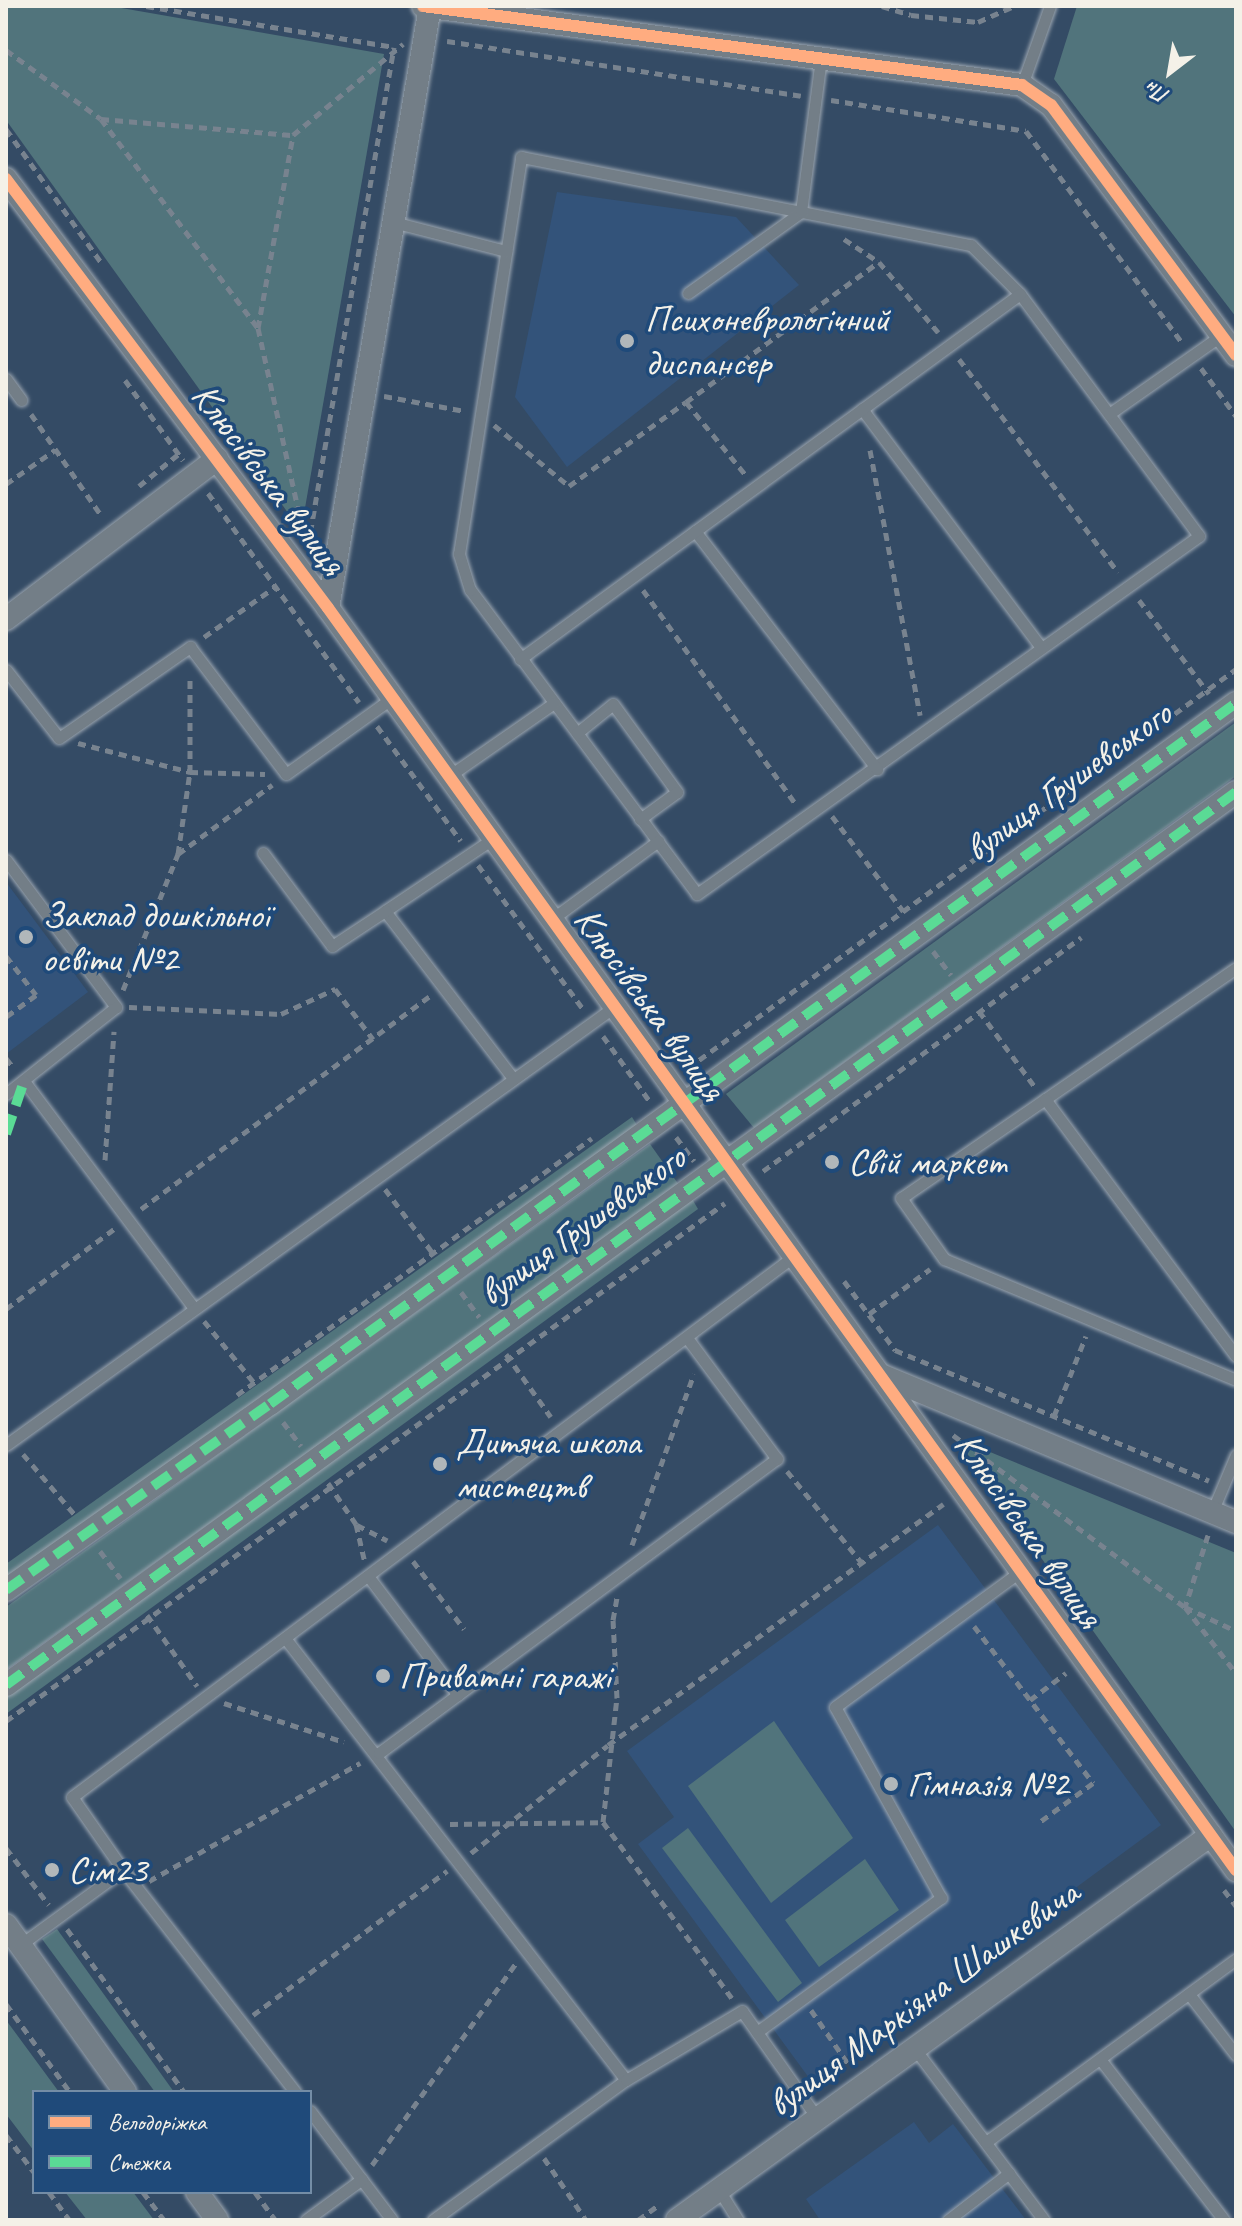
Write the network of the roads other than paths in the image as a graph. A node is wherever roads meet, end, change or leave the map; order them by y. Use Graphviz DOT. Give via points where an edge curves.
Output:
graph roads {
  1 [pos="423,6"];
  2 [pos="1050,6"];
  3 [pos="430,7"];
  4 [pos="486,10"];
  5 [pos="821,58"];
  6 [pos="1022,85"];
  7 [pos="6,181"];
  8 [pos="801,212"];
  9 [pos="393,222"];
  10 [pos="506,251"];
  11 [pos="688,293"];
  12 [pos="1020,294"];
  13 [pos="1222,335"];
  14 [pos="1236,355"];
  15 [pos="6,379"];
  16 [pos="21,400"];
  17 [pos="862,409"];
  18 [pos="1109,414"];
  19 [pos="217,459"];
  20 [pos="695,531"];
  21 [pos="328,608"];
  22 [pos="6,619"];
  23 [pos="1041,647"];
  24 [pos="520,659"];
  25 [pos="6,670"];
  26 [pos="392,698"];
  27 [pos="554,703"];
  28 [pos="1229,708"];
  29 [pos="577,733"];
  30 [pos="877,769"];
  31 [pos="449,776"];
  32 [pos="1236,792"];
  33 [pos="640,819"];
  34 [pos="494,838"];
  35 [pos="658,841"];
  36 [pos="263,853"];
  37 [pos="6,860"];
  38 [pos="385,911"];
  39 [pos="552,919"];
  40 [pos="1236,968"];
  41 [pos="614,1007"];
  42 [pos="512,1077"];
  43 [pos="24,1081"];
  44 [pos="6,1094"];
  45 [pos="1045,1099"];
  46 [pos="684,1104"];
  47 [pos="728,1164"];
  48 [pos="794,1256"];
  49 [pos="193,1307"];
  50 [pos="687,1338"];
  51 [pos="1236,1356"];
  52 [pos="883,1376"];
  53 [pos="1236,1380"];
  54 [pos="9,1443"];
  55 [pos="1236,1455"];
  56 [pos="1205,1523"];
  57 [pos="1229,1530"];
  58 [pos="1021,1571"];
  59 [pos="368,1576"];
  60 [pos="6,1590"];
  61 [pos="285,1638"];
  62 [pos="6,1685"];
  63 [pos="458,1695"];
  64 [pos="379,1753"];
  65 [pos="1211,1835"];
  66 [pos="123,1870"];
  67 [pos="1228,1877"];
  68 [pos="6,1925"];
  69 [pos="20,1945"];
  70 [pos="1236,1959"];
  71 [pos="1189,1994"];
  72 [pos="757,2032"];
  73 [pos="915,2049"];
  74 [pos="1236,2055"];
  75 [pos="1100,2059"];
  76 [pos="626,2080"];
  77 [pos="124,2090"];
  78 [pos="293,2090"];
  79 [pos="312,2114"];
  80 [pos="818,2119"];
  81 [pos="986,2142"];
  82 [pos="1009,2173"];
  83 [pos="362,2179"];
  84 [pos="719,2190"];
  85 [pos="198,2194"];
  86 [pos="217,2220"];
  87 [pos="306,2220"];
  88 [pos="392,2220"];
  89 [pos="433,2220"];
  90 [pos="677,2220"];
  91 [pos="738,2220"];
  92 [pos="948,2220"];
  93 [pos="1044,2220"];
  94 [pos="1224,2220"];
  1 -- 3 [label="street"];
  2 -- 6 [label="lane"];
  3 -- 4 [label="street"];
  3 -- 9 [label="street"];
  4 -- 5 [label="street"];
  5 -- 6 [label="street"];
  5 -- 8 [label="lane"];
  6 -- 13 [label="street" via="1051,105"];
  7 -- 19 [label="street, Клюсівська вулиця"];
  8 -- 10 [label="lane" via="521,157"];
  8 -- 11 [label="lane"];
  8 -- 12 [label="lane" via="971,245"];
  9 -- 10 [label="lane"];
  9 -- 21 [label="street"];
  10 -- 24 [label="lane" via="459,554 470,590"];
  12 -- 17 [label="lane"];
  12 -- 18 [label="lane"];
  13 -- 14 [label="street"];
  13 -- 18 [label="lane"];
  15 -- 16 [label="lane"];
  17 -- 20 [label="lane"];
  17 -- 23 [label="lane"];
  18 -- 23 [label="lane" via="1199,536"];
  19 -- 21 [label="street, Клюсівська вулиця"];
  19 -- 22 [label="street"];
  20 -- 24 [label="lane"];
  20 -- 30 [label="lane"];
  21 -- 26 [label="street, Клюсівська вулиця"];
  23 -- 30 [label="lane"];
  24 -- 27 [label="lane"];
  25 -- 26 [label="lane" via="59,738 190,647 286,774"];
  26 -- 31 [label="street, Клюсівська вулиця"];
  27 -- 29 [label="lane"];
  27 -- 31 [label="lane"];
  28 -- 46 [label="street, вулиця Грушевського"];
  29 -- 33 [label="lane"];
  29 -- 33 [label="lane" via="613,704 677,792"];
  30 -- 35 [label="lane" via="697,894"];
  31 -- 34 [label="street, Клюсівська вулиця"];
  32 -- 47 [label="street, вулиця Грушевського"];
  33 -- 35 [label="lane"];
  34 -- 38 [label="lane"];
  34 -- 39 [label="street, Клюсівська вулиця"];
  35 -- 39 [label="lane"];
  36 -- 38 [label="lane" via="332,946"];
  37 -- 43 [label="lane" via="116,1007"];
  38 -- 42 [label="lane"];
  39 -- 41 [label="street, Клюсівська вулиця"];
  40 -- 45 [label="lane"];
  41 -- 42 [label="lane"];
  41 -- 46 [label="street, Клюсівська вулиця"];
  42 -- 49 [label="lane"];
  43 -- 44 [label="lane"];
  43 -- 49 [label="lane"];
  45 -- 51 [label="lane"];
  45 -- 53 [label="lane" via="901,1198 944,1259"];
  46 -- 47 [label="street, Клюсівська вулиця"];
  46 -- 60 [label="street, вулиця Грушевського"];
  47 -- 48 [label="street, Клюсівська вулиця"];
  47 -- 62 [label="street, вулиця Грушевського"];
  48 -- 50 [label="lane"];
  48 -- 52 [label="street, Клюсівська вулиця"];
  49 -- 54 [label="lane"];
  50 -- 59 [label="lane"];
  50 -- 63 [label="lane" via="777,1459"];
  52 -- 56 [label="street"];
  52 -- 58 [label="street, Клюсівська вулиця"];
  55 -- 56 [label="lane"];
  56 -- 57 [label="street"];
  58 -- 65 [label="street, Клюсівська вулиця"];
  58 -- 72 [label="lane" via="835,1707 941,1898"];
  59 -- 61 [label="lane"];
  59 -- 63 [label="lane"];
  61 -- 64 [label="lane"];
  61 -- 66 [label="lane" via="72,1797"];
  63 -- 64 [label="lane"];
  64 -- 76 [label="lane"];
  65 -- 67 [label="street, Клюсівська вулиця"];
  65 -- 73 [label="street, вулиця Маркіяна Шашкевича"];
  66 -- 69 [label="lane"];
  66 -- 78 [label="lane"];
  68 -- 69 [label="street"];
  69 -- 77 [label="street"];
  70 -- 71 [label="lane"];
  71 -- 74 [label="lane"];
  71 -- 75 [label="lane"];
  72 -- 76 [label="lane" via="742,2011"];
  72 -- 80 [label="lane"];
  73 -- 80 [label="street, вулиця Маркіяна Шашкевича"];
  73 -- 81 [label="lane"];
  75 -- 81 [label="lane"];
  75 -- 94 [label="lane"];
  76 -- 89 [label="lane"];
  79 -- 83 [label="lane"];
  80 -- 84 [label="street, вулиця Маркіяна Шашкевича"];
  81 -- 82 [label="lane"];
  82 -- 92 [label="lane"];
  82 -- 93 [label="lane"];
  83 -- 87 [label="lane"];
  83 -- 88 [label="lane"];
  84 -- 90 [label="street, вулиця Маркіяна Шашкевича"];
  84 -- 91 [label="lane"];
  85 -- 86 [label="street"];
}
